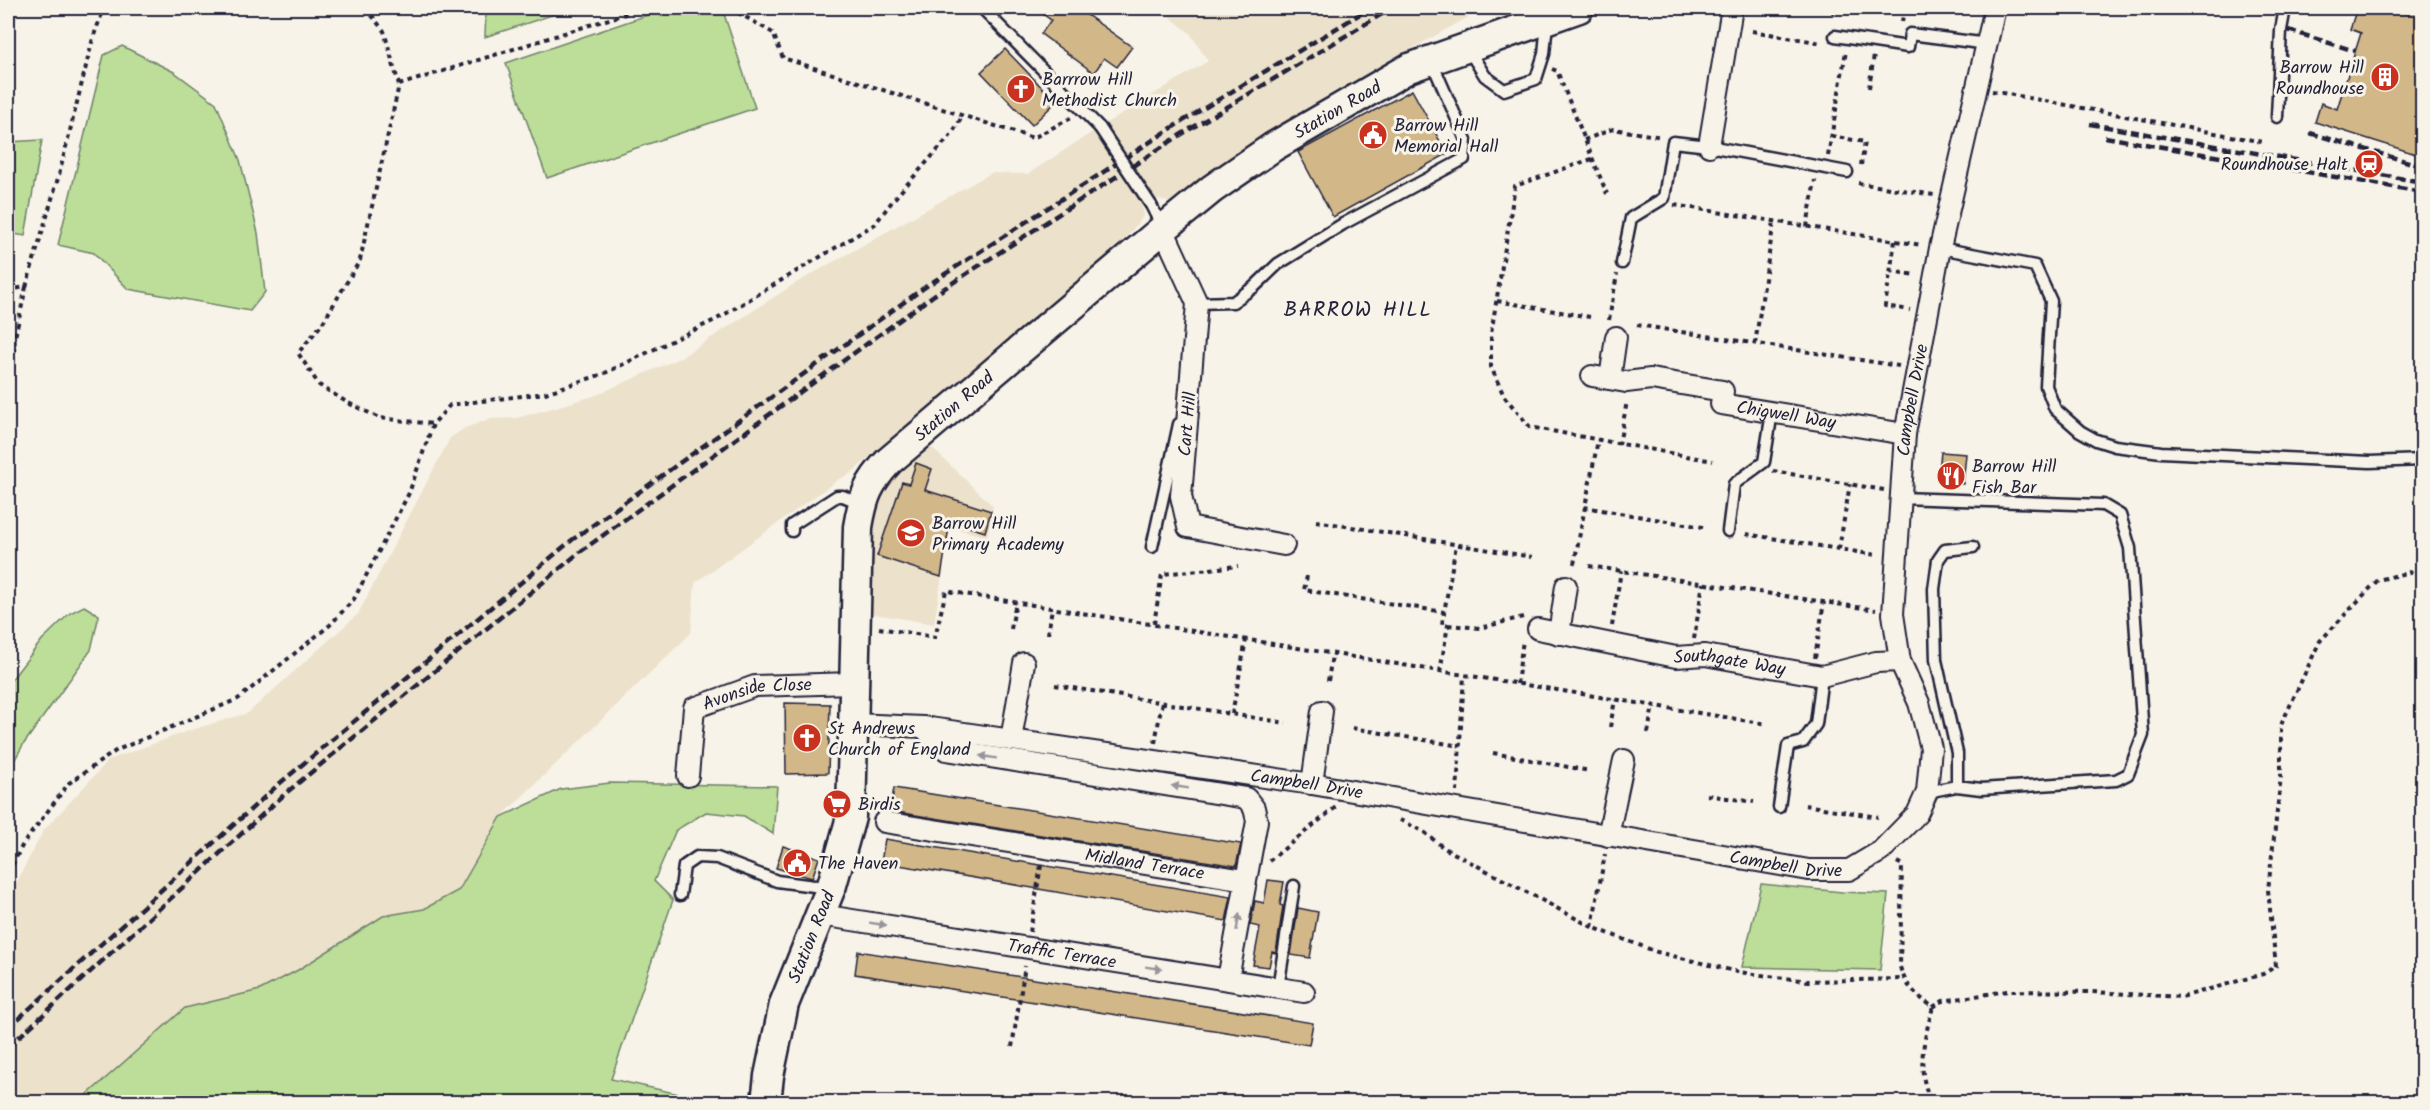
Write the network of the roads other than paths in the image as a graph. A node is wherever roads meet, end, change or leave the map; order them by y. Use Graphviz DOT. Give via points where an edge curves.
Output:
graph roads {
  1 [pos="982,8"];
  2 [pos="1579,8"];
  3 [pos="1732,8"];
  4 [pos="1995,8"];
  5 [pos="2285,8"];
  6 [pos="1547,19"];
  7 [pos="1832,40"];
  8 [pos="1988,44"];
  9 [pos="1466,47"];
  10 [pos="1431,60"];
  11 [pos="2277,117"];
  12 [pos="1709,146"];
  13 [pos="1847,172"];
  14 [pos="1157,217"];
  15 [pos="1940,248"];
  16 [pos="1620,267"];
  17 [pos="1197,303"];
  18 [pos="1613,328"];
  19 [pos="1193,360"];
  20 [pos="1772,412"];
  21 [pos="1905,434"];
  22 [pos="2422,460"];
  23 [pos="1900,498"];
  24 [pos="862,504"];
  25 [pos="792,531"];
  26 [pos="1728,531"];
  27 [pos="1284,545"];
  28 [pos="1152,547"];
  29 [pos="1973,547"];
  30 [pos="1566,586"];
  31 [pos="1528,629"];
  32 [pos="1559,634"];
  33 [pos="1900,661"];
  34 [pos="1024,663"];
  35 [pos="1818,669"];
  36 [pos="852,683"];
  37 [pos="1322,711"];
  38 [pos="853,724"];
  39 [pos="923,727"];
  40 [pos="1011,740"];
  41 [pos="1624,760"];
  42 [pos="688,776"];
  43 [pos="1312,784"];
  44 [pos="1958,786"];
  45 [pos="1927,792"];
  46 [pos="1779,807"];
  47 [pos="884,822"];
  48 [pos="1608,836"];
  49 [pos="1245,880"];
  50 [pos="832,885"];
  51 [pos="1294,886"];
  52 [pos="680,895"];
  53 [pos="821,915"];
  54 [pos="1228,979"];
  55 [pos="1278,988"];
  56 [pos="1304,992"];
  57 [pos="766,1102"];
  1 -- 14 [label="lane, bridge" via="1100,128"];
  2 -- 6 [label="street, Station Road"];
  3 -- 12 [label="street"];
  4 -- 8 [label="street, Campbell Drive"];
  5 -- 11 [label="lane"];
  6 -- 9 [label="street, Station Road"];
  6 -- 9 [label="lane" via="1536,79 1504,90 1485,76"];
  7 -- 8 [label="lane" via="1908,47 1910,34"];
  8 -- 15 [label="street, Campbell Drive"];
  9 -- 10 [label="street, Station Road"];
  10 -- 14 [label="street, Station Road" via="1409,68 1273,147 1212,189"];
  10 -- 17 [label="lane" via="1466,140 1464,159 1278,264 1233,302"];
  12 -- 13 [label="lane"];
  12 -- 16 [label="lane" via="1673,142 1664,198 1631,218"];
  14 -- 17 [label="street, Cart Hill"];
  14 -- 24 [label="street, Station Road" via="889,461 869,485"];
  15 -- 21 [label="street, Campbell Drive"];
  15 -- 22 [label="lane" via="2035,266 2051,301 2046,386 2055,409 2096,440 2161,452 2370,462"];
  17 -- 19 [label="street, Cart Hill"];
  18 -- 20 [label="street, Chigwell Way" via="1601,377 1626,382 1651,379 1723,391 1722,404"];
  19 -- 27 [label="street, Cart Hill" via="1182,496 1188,527"];
  19 -- 28 [label="lane"];
  20 -- 21 [label="street, Chigwell Way"];
  20 -- 26 [label="lane" via="1764,462 1734,484"];
  21 -- 23 [label="street, Campbell Drive"];
  23 -- 33 [label="street, Campbell Drive" via="1893,614"];
  23 -- 44 [label="lane" via="2103,505 2120,514 2130,548 2143,735 2128,774 2116,780 1981,789"];
  24 -- 25 [label="lane" via="837,496 792,525"];
  24 -- 36 [label="street, Station Road"];
  29 -- 44 [label="lane" via="1945,550 1938,560 1934,589 1936,660 1957,753"];
  30 -- 32 [label="street"];
  31 -- 32 [label="street, Southgate Way"];
  32 -- 35 [label="street, Southgate Way" via="1676,657 1705,655"];
  33 -- 35 [label="street, Southgate Way"];
  33 -- 45 [label="street, Campbell Drive" via="1919,703 1931,748"];
  34 -- 40 [label="street"];
  35 -- 46 [label="lane" via="1816,724 1803,742 1788,746"];
  36 -- 38 [label="street, Station Road"];
  36 -- 42 [label="street, Avonside Close" via="755,686 694,708"];
  37 -- 43 [label="street"];
  38 -- 39 [label="street, Campbell Drive"];
  38 -- 50 [label="street, Station Road" via="851,817"];
  39 -- 40 [label="street, Campbell Drive"];
  49 -- 39 [label="street, one-way" via="1257,821 1246,798 946,750"];
  40 -- 43 [label="street, Campbell Drive"];
  41 -- 48 [label="street"];
  43 -- 48 [label="street, Campbell Drive"];
  44 -- 45 [label="lane"];
  45 -- 48 [label="street, Campbell Drive" via="1917,814 1881,851 1849,870 1809,870"];
  47 -- 49 [label="street, Midland Terrace"];
  54 -- 49 [label="street, one-way"];
  50 -- 52 [label="lane" via="777,881 717,858 697,857 684,866"];
  50 -- 53 [label="street, Station Road"];
  51 -- 55 [label="lane"];
  53 -- 54 [label="street, Traffic Terrace, one-way"];
  53 -- 57 [label="street, Station Road" via="784,1004"];
  54 -- 55 [label="street, Traffic Terrace"];
  55 -- 56 [label="street, Traffic Terrace"];
}
